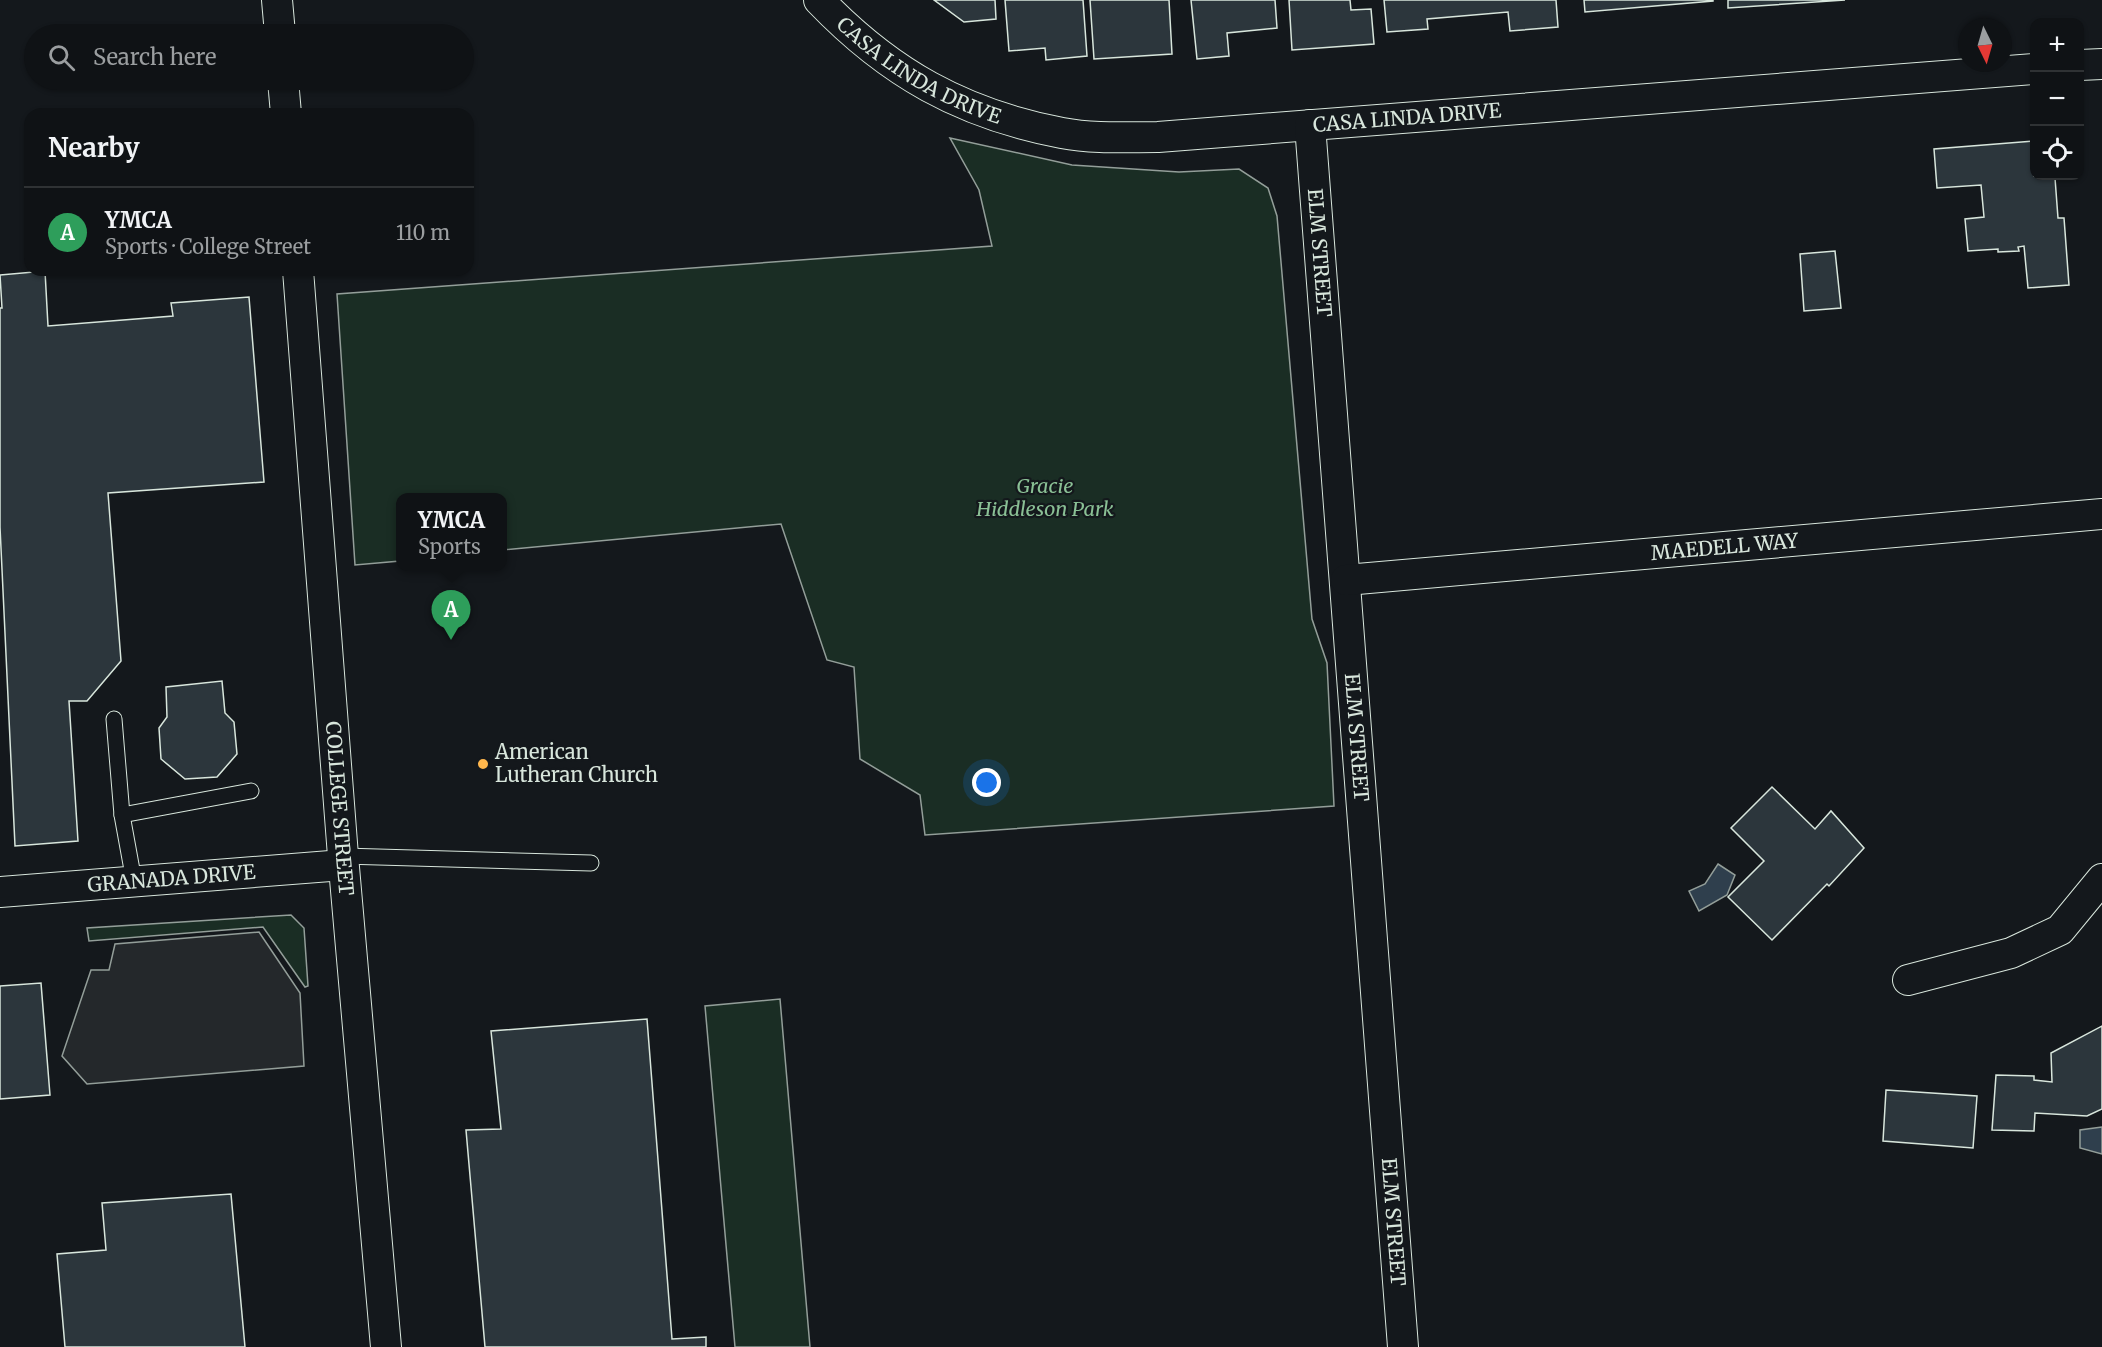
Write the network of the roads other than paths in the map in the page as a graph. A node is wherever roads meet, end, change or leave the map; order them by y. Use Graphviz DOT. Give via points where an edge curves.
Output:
graph roads {
  1 [pos="277,0"];
  2 [pos="819,0"];
  3 [pos="279,24"];
  4 [pos="2102,64"];
  5 [pos="2084,65"];
  6 [pos="2030,69"];
  7 [pos="284,90"];
  8 [pos="285,108"];
  9 [pos="1310,125"];
  10 [pos="298,276"];
  11 [pos="2102,514"];
  12 [pos="1346,580"];
  13 [pos="114,718"];
  14 [pos="251,791"];
  15 [pos="122,814"];
  16 [pos="343,860"];
  17 [pos="591,863"];
  18 [pos="2102,879"];
  19 [pos="134,881"];
  20 [pos="0,892"];
  21 [pos="1908,980"];
  22 [pos="386,1347"];
  23 [pos="1403,1347"];
  1 -- 3 [label="street"];
  2 -- 9 [label="street, CASA LINDA DRIVE" via="880,55 921,84 973,109 1064,134 1158,137"];
  4 -- 5 [label="street"];
  6 -- 9 [label="street, CASA LINDA DRIVE"];
  7 -- 8 [label="street"];
  9 -- 12 [label="street, ELM STREET"];
  10 -- 16 [label="street, COLLEGE STREET"];
  11 -- 12 [label="street, MAEDELL WAY"];
  12 -- 23 [label="street, ELM STREET"];
  13 -- 15 [label="lane"];
  14 -- 15 [label="lane"];
  15 -- 19 [label="lane"];
  16 -- 17 [label="lane"];
  16 -- 19 [label="street, GRANADA DRIVE"];
  16 -- 22 [label="street, COLLEGE STREET"];
  18 -- 21 [label="street" via="2060,930 2012,953"];
  19 -- 20 [label="street, GRANADA DRIVE"];
}
